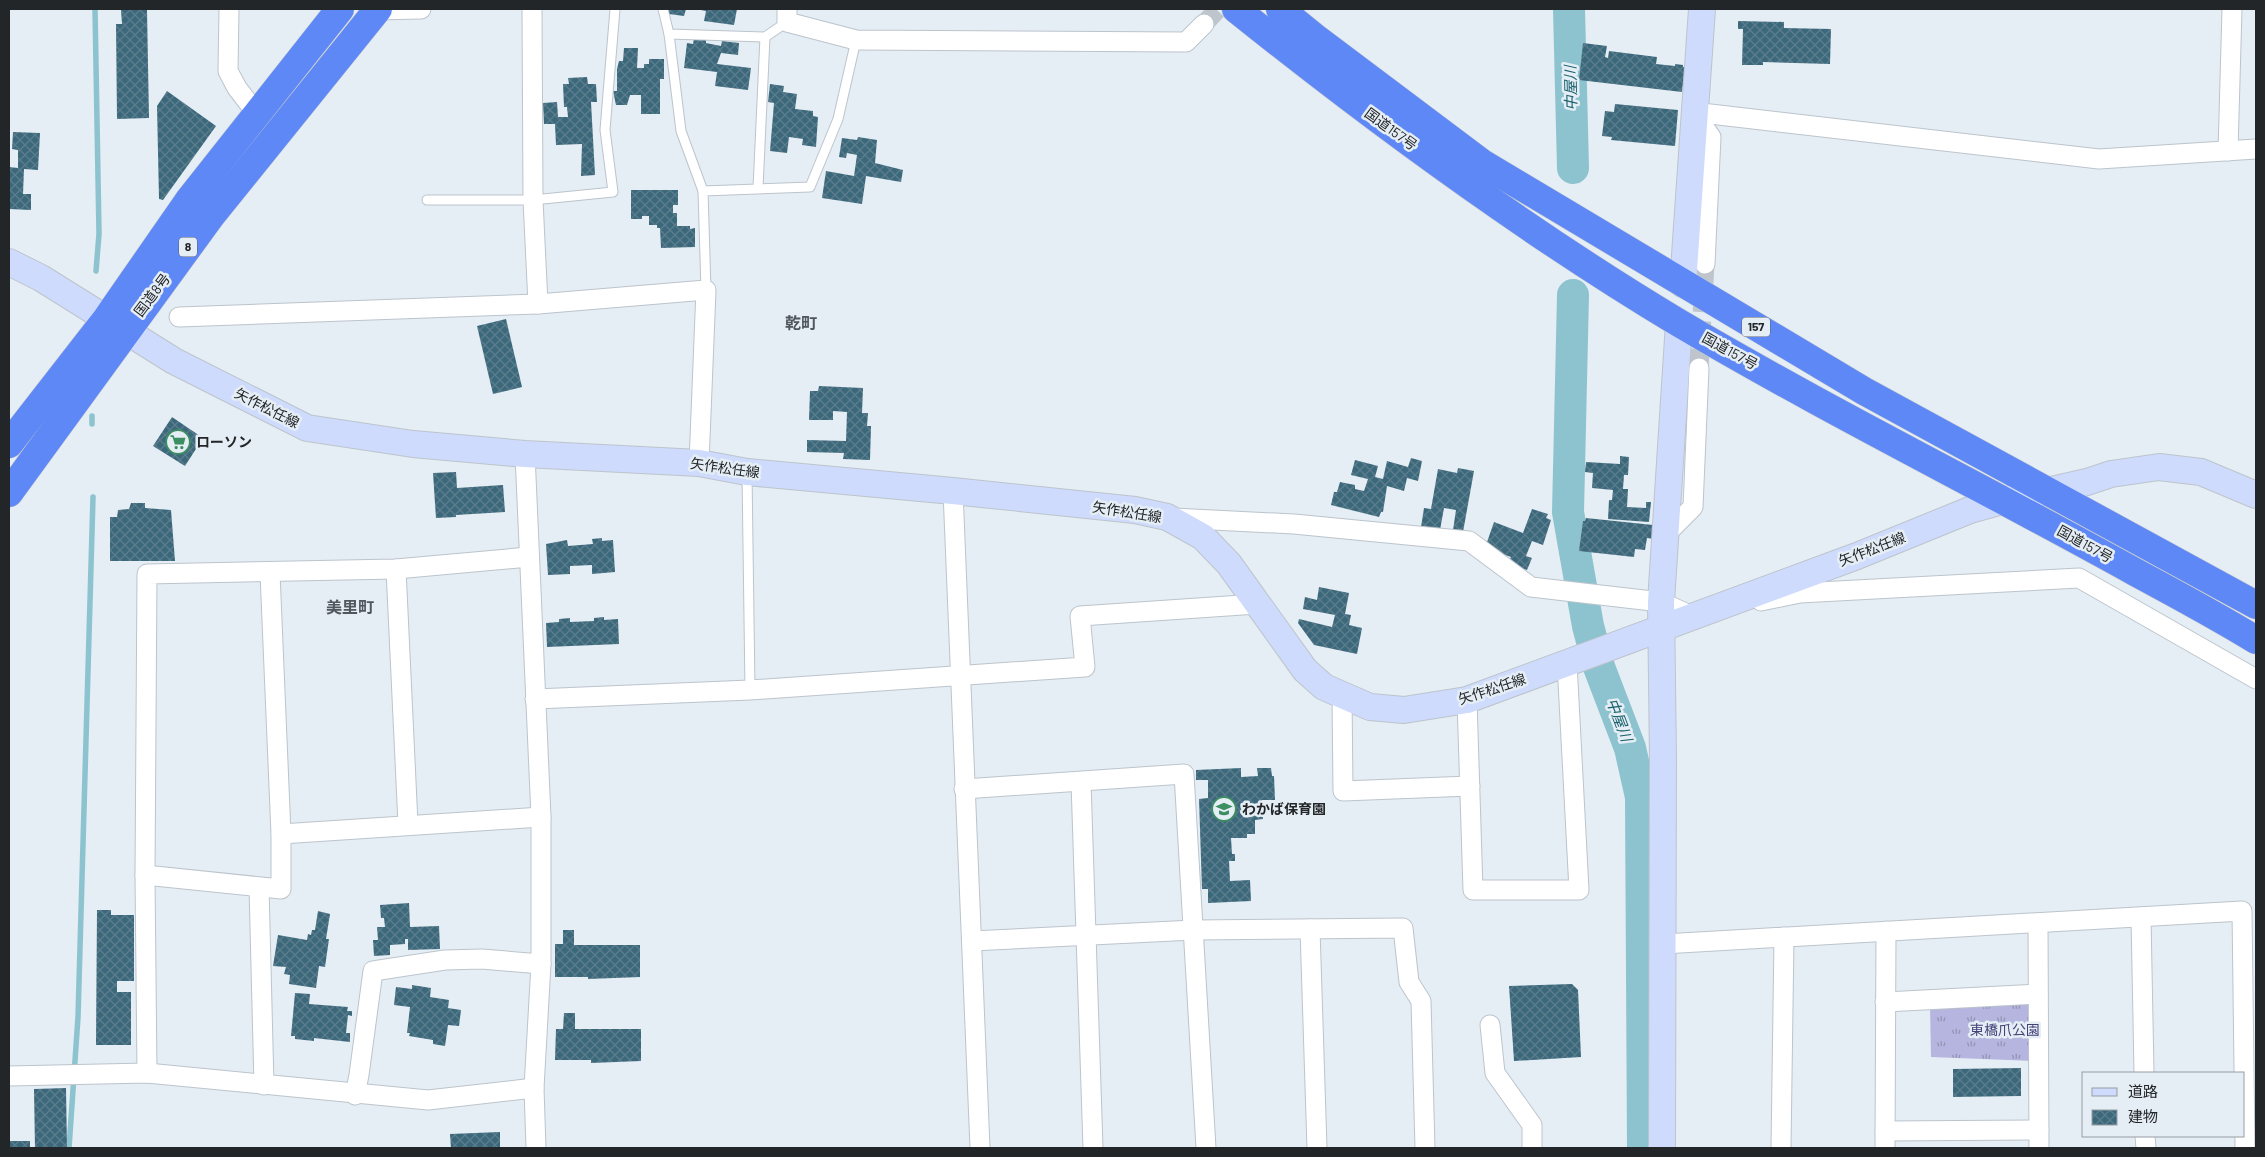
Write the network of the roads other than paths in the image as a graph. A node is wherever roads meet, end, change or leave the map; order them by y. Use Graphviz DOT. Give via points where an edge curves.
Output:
graph roads {
  1 [pos="229,9"];
  2 [pos="340,9"];
  3 [pos="377,9"];
  4 [pos="421,9"];
  5 [pos="532,9"];
  6 [pos="615,9"];
  7 [pos="664,9"];
  8 [pos="1236,9"];
  9 [pos="1280,9"];
  10 [pos="1702,9"];
  11 [pos="2232,9"];
  12 [pos="787,15"];
  13 [pos="1204,24"];
  14 [pos="669,34"];
  15 [pos="765,37"];
  16 [pos="856,40"];
  17 [pos="1694,112"];
  18 [pos="257,114"];
  19 [pos="2256,149"];
  20 [pos="2228,150"];
  21 [pos="758,188"];
  22 [pos="703,191"];
  23 [pos="427,200"];
  24 [pos="533,200"];
  25 [pos="9,262"];
  26 [pos="1705,264"];
  27 [pos="1683,284"];
  28 [pos="706,290"];
  29 [pos="538,304"];
  30 [pos="179,317"];
  31 [pos="1679,323"];
  32 [pos="116,325"];
  33 [pos="1699,368"];
  34 [pos="9,444"];
  35 [pos="525,454"];
  36 [pos="699,464"];
  37 [pos="747,472"];
  38 [pos="953,490"];
  39 [pos="2048,491"];
  40 [pos="9,493"];
  41 [pos="2256,495"];
  42 [pos="2006,500"];
  43 [pos="1167,517"];
  44 [pos="1667,533"];
  45 [pos="529,557"];
  46 [pos="396,569"];
  47 [pos="270,573"];
  48 [pos="1661,602"];
  49 [pos="1257,604"];
  50 [pos="2256,605"];
  51 [pos="1692,616"];
  52 [pos="1660,629"];
  53 [pos="2256,640"];
  54 [pos="1572,662"];
  55 [pos="960,676"];
  56 [pos="2256,679"];
  57 [pos="750,690"];
  58 [pos="1342,695"];
  59 [pos="535,699"];
  60 [pos="1467,700"];
  61 [pos="1081,782"];
  62 [pos="1470,786"];
  63 [pos="964,789"];
  64 [pos="541,817"];
  65 [pos="408,824"];
  66 [pos="280,834"];
  67 [pos="144,875"];
  68 [pos="259,887"];
  69 [pos="2141,917"];
  70 [pos="2038,923"];
  71 [pos="1310,929"];
  72 [pos="1194,930"];
  73 [pos="1886,931"];
  74 [pos="1086,935"];
  75 [pos="1784,937"];
  76 [pos="972,941"];
  77 [pos="1663,944"];
  78 [pos="541,964"];
  79 [pos="2038,994"];
  80 [pos="1885,1002"];
  81 [pos="1490,1025"];
  82 [pos="2144,1072"];
  83 [pos="2244,1072"];
  84 [pos="147,1073"];
  85 [pos="9,1076"];
  86 [pos="264,1085"];
  87 [pos="534,1088"];
  88 [pos="355,1095"];
  89 [pos="1885,1139"];
  90 [pos="2039,1139"];
  91 [pos="536,1148"];
  92 [pos="980,1148"];
  93 [pos="1093,1148"];
  94 [pos="1206,1148"];
  95 [pos="1317,1148"];
  96 [pos="1425,1148"];
  97 [pos="1532,1148"];
  98 [pos="1662,1148"];
  99 [pos="1781,1148"];
  1 -- 18 [label="street" via="228,71"];
  2 -- 18 [label="highway, 国道8号 / 8"];
  3 -- 4 [label="street"];
  3 -- 32 [label="highway, 国道8号 / 8" via="211,216"];
  5 -- 24 [label="street"];
  6 -- 24 [label="lane" via="606,130 613,192"];
  7 -- 14 [label="lane"];
  8 -- 31 [label="highway, 国道157号 / 157" via="1371,114 1482,194"];
  9 -- 27 [label="highway, 国道157号 / 157" via="1482,163"];
  10 -- 17 [label="main road"];
  11 -- 20 [label="street"];
  12 -- 15 [label="lane"];
  12 -- 16 [label="street"];
  13 -- 16 [label="street" via="1186,42"];
  14 -- 15 [label="lane"];
  14 -- 22 [label="lane" via="682,131"];
  15 -- 21 [label="lane"];
  16 -- 21 [label="lane" via="838,119 810,187"];
  17 -- 20 [label="street" via="2099,159"];
  17 -- 26 [label="street" via="1711,137"];
  17 -- 27 [label="main road"];
  18 -- 32 [label="highway, 国道8号 / 8" via="189,200"];
  19 -- 20 [label="street"];
  21 -- 22 [label="lane"];
  22 -- 28 [label="lane"];
  23 -- 24 [label="lane"];
  24 -- 29 [label="street"];
  25 -- 32 [label="main road, 矢作松任線"];
  27 -- 39 [label="highway, 国道157号 / 157" via="1864,391"];
  28 -- 29 [label="street"];
  28 -- 36 [label="street"];
  29 -- 30 [label="street"];
  31 -- 42 [label="highway, 国道157号 / 157" via="1896,444"];
  31 -- 44 [label="main road"];
  32 -- 34 [label="highway, 国道8号 / 8"];
  32 -- 35 [label="main road, 矢作松任線" via="174,362 307,428 413,444"];
  32 -- 40 [label="highway, 国道8号 / 8"];
  33 -- 44 [label="street" via="1693,507"];
  35 -- 36 [label="main road, 矢作松任線"];
  35 -- 45 [label="street"];
  36 -- 37 [label="main road, 矢作松任線"];
  37 -- 38 [label="main road, 矢作松任線"];
  37 -- 57 [label="lane"];
  38 -- 43 [label="main road, 矢作松任線" via="1135,510"];
  38 -- 55 [label="street"];
  39 -- 41 [label="main road, 矢作松任線" via="2112,474 2159,467 2201,472"];
  39 -- 42 [label="main road, 矢作松任線"];
  39 -- 50 [label="highway, 国道157号 / 157"];
  42 -- 51 [label="main road, 矢作松任線" via="1970,510 1857,556"];
  42 -- 53 [label="highway, 国道157号 / 157"];
  43 -- 48 [label="street" via="1294,524 1469,541 1530,587"];
  43 -- 49 [label="main road, 矢作松任線" via="1203,538 1229,564"];
  44 -- 48 [label="main road"];
  45 -- 46 [label="street"];
  45 -- 59 [label="street"];
  46 -- 47 [label="street"];
  46 -- 65 [label="street"];
  47 -- 66 [label="street"];
  47 -- 67 [label="street" via="147,574"];
  48 -- 51 [label="street"];
  48 -- 52 [label="main road"];
  49 -- 55 [label="street" via="1080,616 1085,667"];
  49 -- 58 [label="main road, 矢作松任線" via="1305,670 1324,687"];
  51 -- 52 [label="main road, 矢作松任線"];
  51 -- 56 [label="street" via="1800,594 2079,578"];
  52 -- 54 [label="main road, 矢作松任線"];
  52 -- 77 [label="main road"];
  54 -- 60 [label="main road, 矢作松任線"];
  54 -- 62 [label="street" via="1579,890 1473,890"];
  55 -- 57 [label="street"];
  55 -- 63 [label="street"];
  57 -- 59 [label="street"];
  58 -- 60 [label="main road, 矢作松任線" via="1370,708 1404,710"];
  58 -- 62 [label="street" via="1342,791"];
  59 -- 64 [label="street"];
  60 -- 62 [label="street"];
  61 -- 63 [label="street"];
  61 -- 72 [label="street" via="1184,774"];
  61 -- 74 [label="street"];
  63 -- 76 [label="street"];
  64 -- 65 [label="street"];
  64 -- 78 [label="street"];
  65 -- 66 [label="street"];
  66 -- 68 [label="street" via="281,889"];
  67 -- 68 [label="street"];
  67 -- 84 [label="street"];
  68 -- 86 [label="street"];
  69 -- 70 [label="street"];
  69 -- 82 [label="street"];
  69 -- 83 [label="street" via="2242,911"];
  70 -- 73 [label="street"];
  70 -- 79 [label="street"];
  71 -- 72 [label="street"];
  71 -- 95 [label="street"];
  71 -- 96 [label="street" via="1403,928 1409,982 1421,1001"];
  72 -- 74 [label="street"];
  72 -- 94 [label="street"];
  73 -- 75 [label="street"];
  73 -- 80 [label="street"];
  74 -- 76 [label="street"];
  74 -- 93 [label="street"];
  75 -- 77 [label="street"];
  75 -- 99 [label="street"];
  76 -- 92 [label="street"];
  77 -- 98 [label="main road"];
  78 -- 87 [label="street"];
  78 -- 88 [label="street" via="482,959 445,960 373,971"];
  79 -- 80 [label="street"];
  79 -- 90 [label="street"];
  80 -- 89 [label="street"];
  81 -- 97 [label="street" via="1495,1073 1532,1125"];
  84 -- 85 [label="street"];
  84 -- 86 [label="street"];
  86 -- 88 [label="street"];
  87 -- 88 [label="street" via="428,1100"];
  87 -- 91 [label="street"];
  89 -- 90 [label="street"];
}
